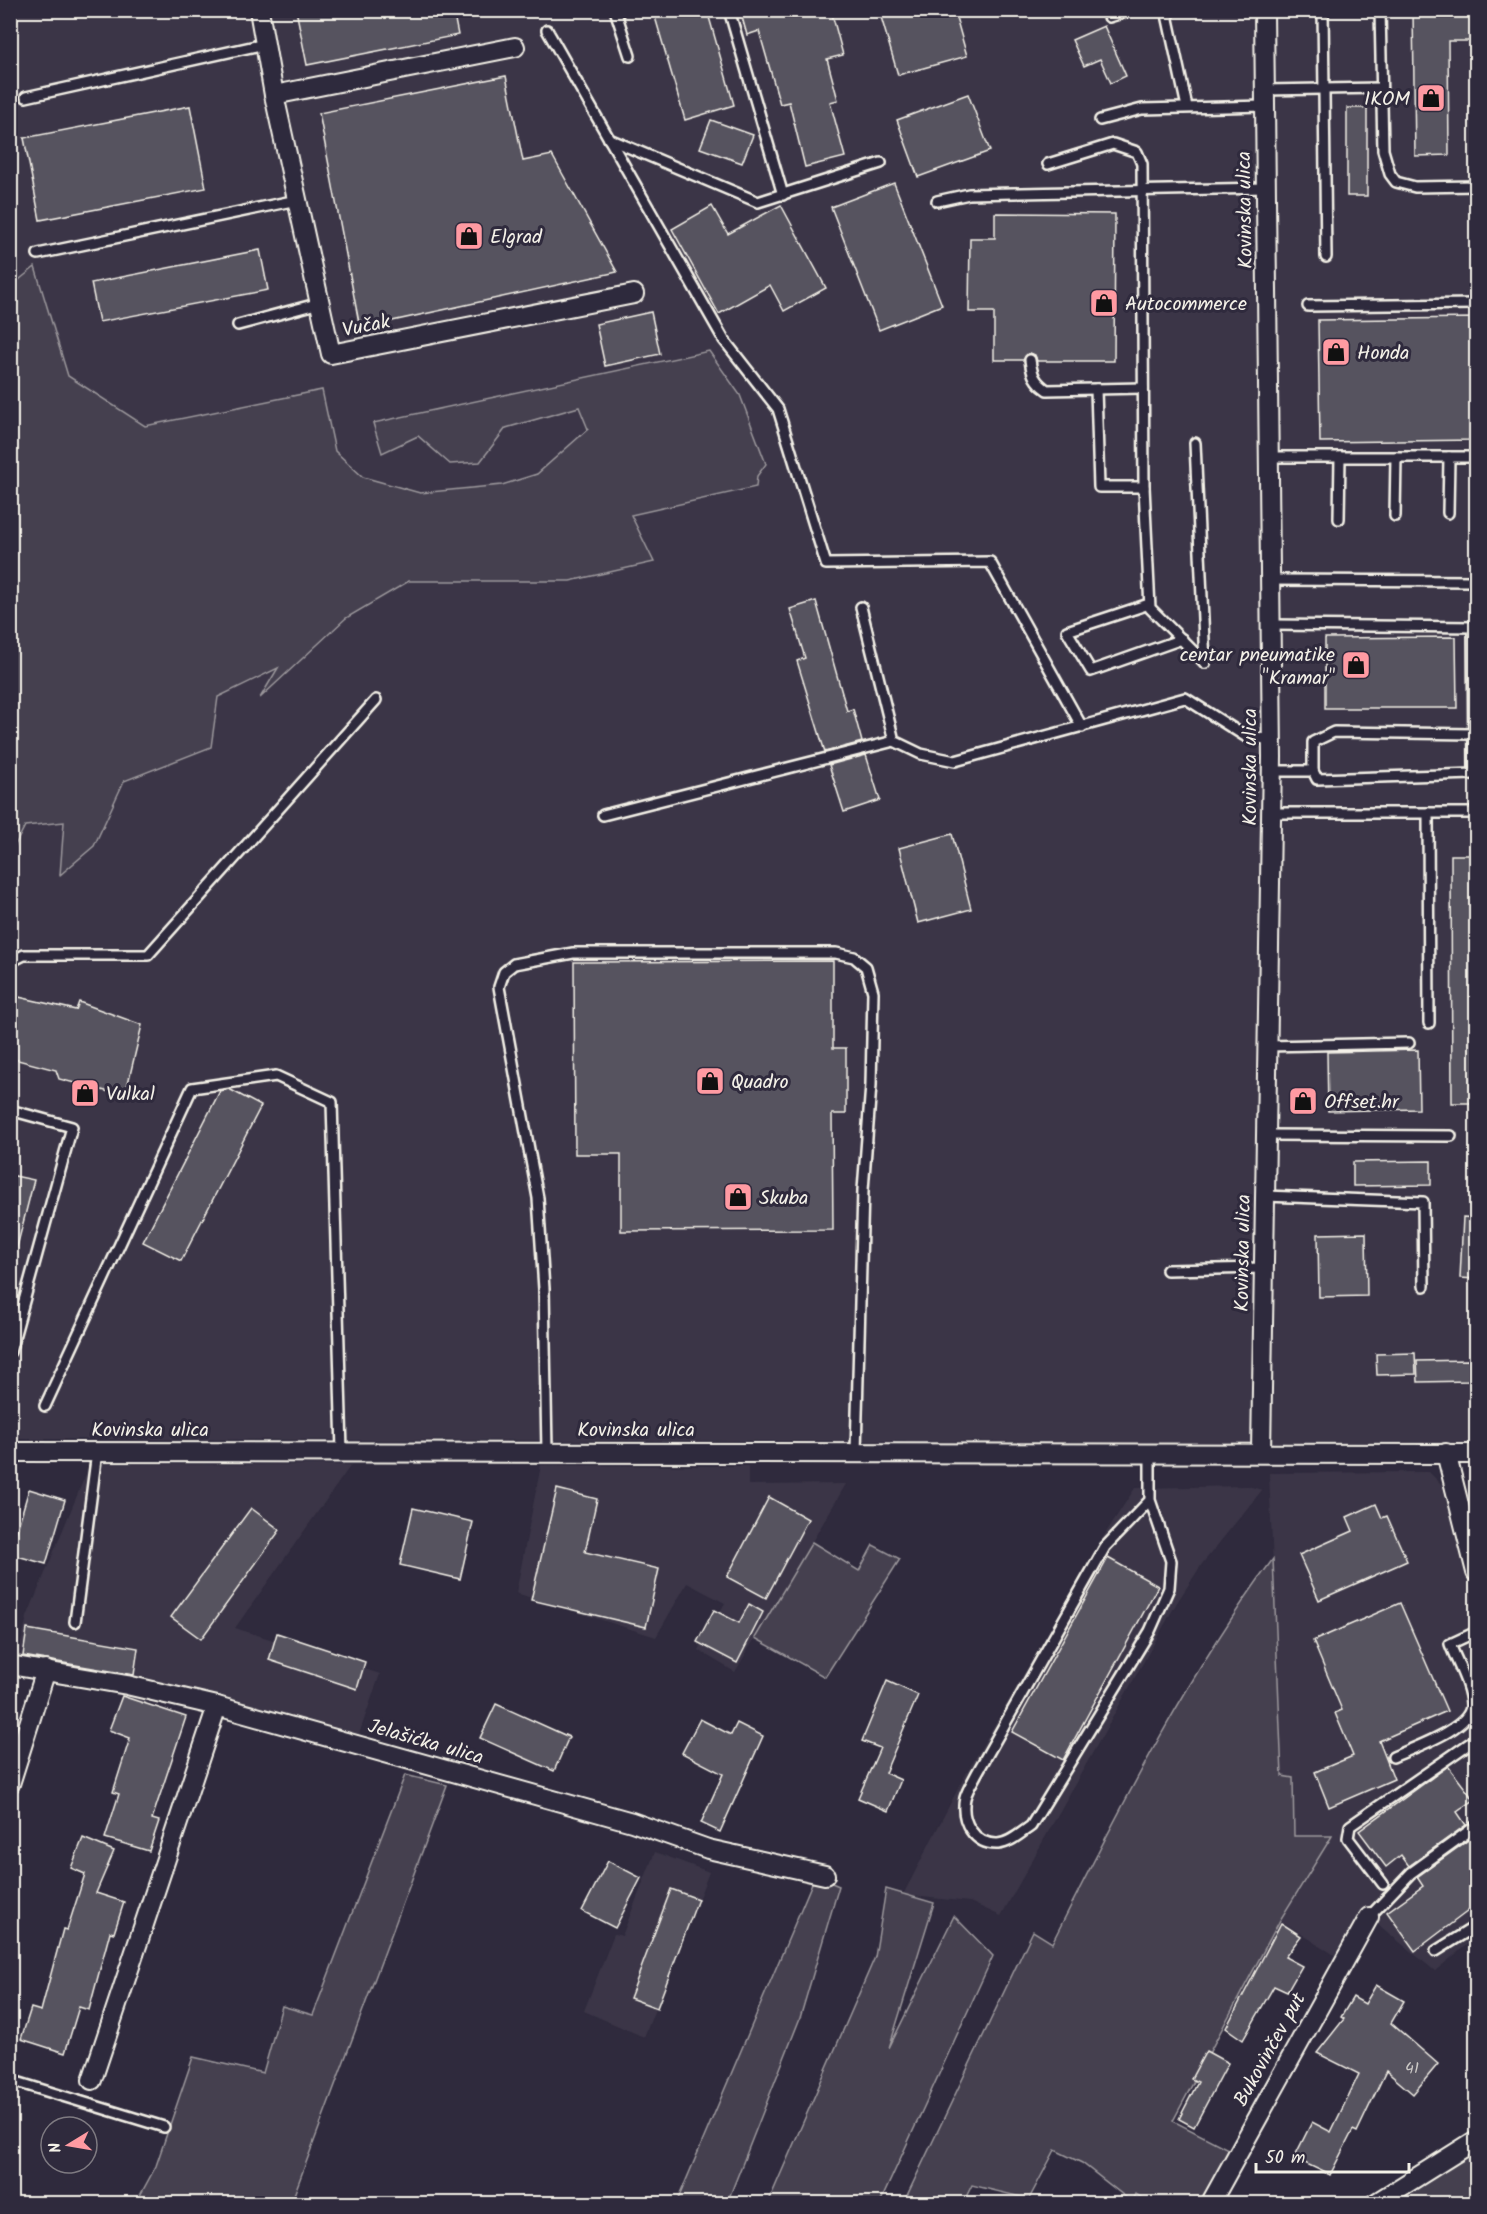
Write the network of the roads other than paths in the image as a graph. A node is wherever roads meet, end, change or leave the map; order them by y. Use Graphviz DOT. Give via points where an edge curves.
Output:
graph roads {
  1 [pos="259,10"];
  2 [pos="615,10"];
  3 [pos="729,10"];
  4 [pos="1107,10"];
  5 [pos="1132,10"];
  6 [pos="1166,10"];
  7 [pos="1264,10"];
  8 [pos="1323,10"];
  9 [pos="1380,10"];
  10 [pos="547,30"];
  11 [pos="265,44"];
  12 [pos="515,47"];
  13 [pos="630,56"];
  14 [pos="1381,88"];
  15 [pos="1324,90"];
  16 [pos="274,95"];
  17 [pos="26,97"];
  18 [pos="1265,98"];
  19 [pos="1187,107"];
  20 [pos="1100,120"];
  21 [pos="609,139"];
  22 [pos="881,163"];
  23 [pos="1048,164"];
  24 [pos="1476,186"];
  25 [pos="1266,188"];
  26 [pos="1144,189"];
  27 [pos="783,195"];
  28 [pos="297,200"];
  29 [pos="937,201"];
  30 [pos="38,254"];
  31 [pos="1326,257"];
  32 [pos="634,294"];
  33 [pos="320,303"];
  34 [pos="1476,304"];
  35 [pos="1308,306"];
  36 [pos="238,325"];
  37 [pos="1030,360"];
  38 [pos="1143,388"];
  39 [pos="1096,389"];
  40 [pos="1195,443"];
  41 [pos="1269,457"];
  42 [pos="1340,457"];
  43 [pos="1396,457"];
  44 [pos="1449,457"];
  45 [pos="1476,457"];
  46 [pos="1144,487"];
  47 [pos="1448,513"];
  48 [pos="1395,516"];
  49 [pos="1339,519"];
  50 [pos="1270,580"];
  51 [pos="1476,581"];
  52 [pos="1149,604"];
  53 [pos="861,607"];
  54 [pos="1271,625"];
  55 [pos="1474,627"];
  56 [pos="1182,639"];
  57 [pos="376,700"];
  58 [pos="1082,727"];
  59 [pos="1472,734"];
  60 [pos="1272,740"];
  61 [pos="894,741"];
  62 [pos="1272,771"];
  63 [pos="1313,771"];
  64 [pos="1271,813"];
  65 [pos="1428,813"];
  66 [pos="1476,813"];
  67 [pos="603,815"];
  68 [pos="10,962"];
  69 [pos="1429,1023"];
  70 [pos="1409,1043"];
  71 [pos="1268,1046"];
  72 [pos="10,1110"];
  73 [pos="1266,1135"];
  74 [pos="1451,1137"];
  75 [pos="1265,1196"];
  76 [pos="1264,1268"];
  77 [pos="1167,1270"];
  78 [pos="1424,1286"];
  79 [pos="10,1352"];
  80 [pos="45,1406"];
  81 [pos="546,1451"];
  82 [pos="10,1452"];
  83 [pos="97,1452"];
  84 [pos="342,1452"];
  85 [pos="856,1452"];
  86 [pos="1150,1452"];
  87 [pos="1261,1452"];
  88 [pos="1446,1453"];
  89 [pos="1476,1454"];
  90 [pos="1150,1500"];
  91 [pos="1476,1572"];
  92 [pos="75,1622"];
  93 [pos="1476,1632"];
  94 [pos="10,1665"];
  95 [pos="46,1670"];
  96 [pos="217,1706"];
  97 [pos="1476,1739"];
  98 [pos="1393,1757"];
  99 [pos="10,1784"];
  100 [pos="1476,1826"];
  101 [pos="825,1875"];
  102 [pos="1383,1884"];
  103 [pos="1369,1917"];
  104 [pos="1476,1926"];
  105 [pos="1436,1951"];
  106 [pos="10,2080"];
  107 [pos="92,2080"];
  108 [pos="164,2127"];
  109 [pos="1476,2140"];
  110 [pos="1210,2204"];
  111 [pos="1374,2204"];
  1 -- 11 [label="street, Vučak"];
  2 -- 13 [label="lane"];
  3 -- 27 [label="lane"];
  4 -- 5 [label="lane" via="1109,16"];
  6 -- 19 [label="lane"];
  7 -- 18 [label="street, Kovinska ulica"];
  8 -- 15 [label="lane"];
  9 -- 14 [label="lane"];
  10 -- 21 [label="lane"];
  11 -- 16 [label="street, Vučak"];
  11 -- 17 [label="lane"];
  12 -- 16 [label="street"];
  14 -- 15 [label="lane"];
  14 -- 24 [label="lane" via="1385,164 1396,182 1415,187"];
  15 -- 18 [label="lane"];
  15 -- 31 [label="lane"];
  16 -- 28 [label="street, Vučak"];
  18 -- 19 [label="lane"];
  18 -- 25 [label="street, Kovinska ulica"];
  19 -- 20 [label="lane" via="1142,109"];
  21 -- 27 [label="lane" via="758,202"];
  21 -- 58 [label="lane" via="724,340 778,410 826,564 990,562"];
  22 -- 27 [label="lane"];
  23 -- 26 [label="lane" via="1113,144 1137,152"];
  25 -- 26 [label="lane"];
  25 -- 41 [label="street, Kovinska ulica"];
  26 -- 29 [label="lane" via="969,194"];
  26 -- 38 [label="lane"];
  28 -- 30 [label="lane"];
  28 -- 33 [label="street, Vučak"];
  32 -- 33 [label="street, Vučak" via="331,354"];
  33 -- 36 [label="lane"];
  34 -- 35 [label="lane"];
  37 -- 39 [label="lane" via="1032,375 1047,390"];
  38 -- 39 [label="lane"];
  38 -- 46 [label="lane"];
  39 -- 46 [label="lane" via="1099,487"];
  40 -- 56 [label="lane" via="1205,663"];
  41 -- 42 [label="lane"];
  41 -- 50 [label="street, Kovinska ulica"];
  42 -- 43 [label="lane"];
  42 -- 49 [label="lane"];
  43 -- 44 [label="lane"];
  43 -- 48 [label="lane"];
  44 -- 45 [label="lane"];
  44 -- 47 [label="lane"];
  46 -- 52 [label="lane"];
  50 -- 51 [label="lane"];
  50 -- 54 [label="street, Kovinska ulica"];
  52 -- 56 [label="lane"];
  52 -- 56 [label="lane" via="1067,631 1091,671"];
  53 -- 61 [label="lane"];
  54 -- 55 [label="lane"];
  54 -- 60 [label="street, Kovinska ulica"];
  55 -- 59 [label="lane"];
  57 -- 68 [label="lane" via="148,955 24,955"];
  58 -- 60 [label="lane" via="1185,699 1245,736"];
  58 -- 61 [label="lane" via="955,761 921,754"];
  59 -- 63 [label="lane" via="1334,732 1313,742"];
  59 -- 63 [label="lane" via="1474,774 1317,779"];
  60 -- 62 [label="street, Kovinska ulica"];
  61 -- 67 [label="lane"];
  62 -- 63 [label="lane"];
  62 -- 64 [label="street, Kovinska ulica"];
  64 -- 65 [label="lane"];
  64 -- 71 [label="street, Kovinska ulica"];
  65 -- 66 [label="lane"];
  65 -- 69 [label="lane"];
  70 -- 71 [label="lane"];
  71 -- 73 [label="street, Kovinska ulica"];
  72 -- 79 [label="lane" via="72,1126"];
  73 -- 74 [label="lane"];
  73 -- 75 [label="street, Kovinska ulica"];
  75 -- 76 [label="street, Kovinska ulica"];
  75 -- 78 [label="lane" via="1423,1202"];
  76 -- 77 [label="lane"];
  76 -- 87 [label="street, Kovinska ulica"];
  80 -- 84 [label="lane" via="192,1088 276,1076 332,1102"];
  81 -- 84 [label="street, Kovinska ulica"];
  81 -- 85 [label="street, Kovinska ulica"];
  81 -- 85 [label="lane" via="544,1289 538,1198 499,987 504,972 514,964 573,953 836,953 854,957 866,967 873,992"];
  82 -- 83 [label="street, Kovinska ulica"];
  83 -- 84 [label="street, Kovinska ulica"];
  83 -- 92 [label="lane"];
  85 -- 86 [label="street, Kovinska ulica"];
  86 -- 87 [label="street, Kovinska ulica"];
  86 -- 90 [label="lane"];
  87 -- 88 [label="street, Kovinska ulica"];
  88 -- 89 [label="street, Kovinska ulica"];
  88 -- 91 [label="street"];
  90 -- 90 [label="lane" via="1171,1561 1168,1588 1150,1631 1030,1826 1000,1844 986,1842 974,1835 965,1816 965,1798 1105,1547"];
  93 -- 98 [label="lane" via="1450,1644 1469,1696 1471,1707 1466,1718 1448,1732"];
  94 -- 95 [label="street, Jelašićka ulica"];
  95 -- 96 [label="street, Jelašićka ulica"];
  95 -- 99 [label="street"];
  96 -- 101 [label="street, Jelašićka ulica" via="632,1822 708,1849"];
  96 -- 107 [label="street"];
  97 -- 102 [label="lane" via="1350,1826 1348,1838"];
  100 -- 103 [label="lane" via="1411,1873"];
  103 -- 110 [label="street, Bukovinčev put"];
  104 -- 105 [label="lane"];
  106 -- 108 [label="lane"];
  109 -- 111 [label="street"];
}
